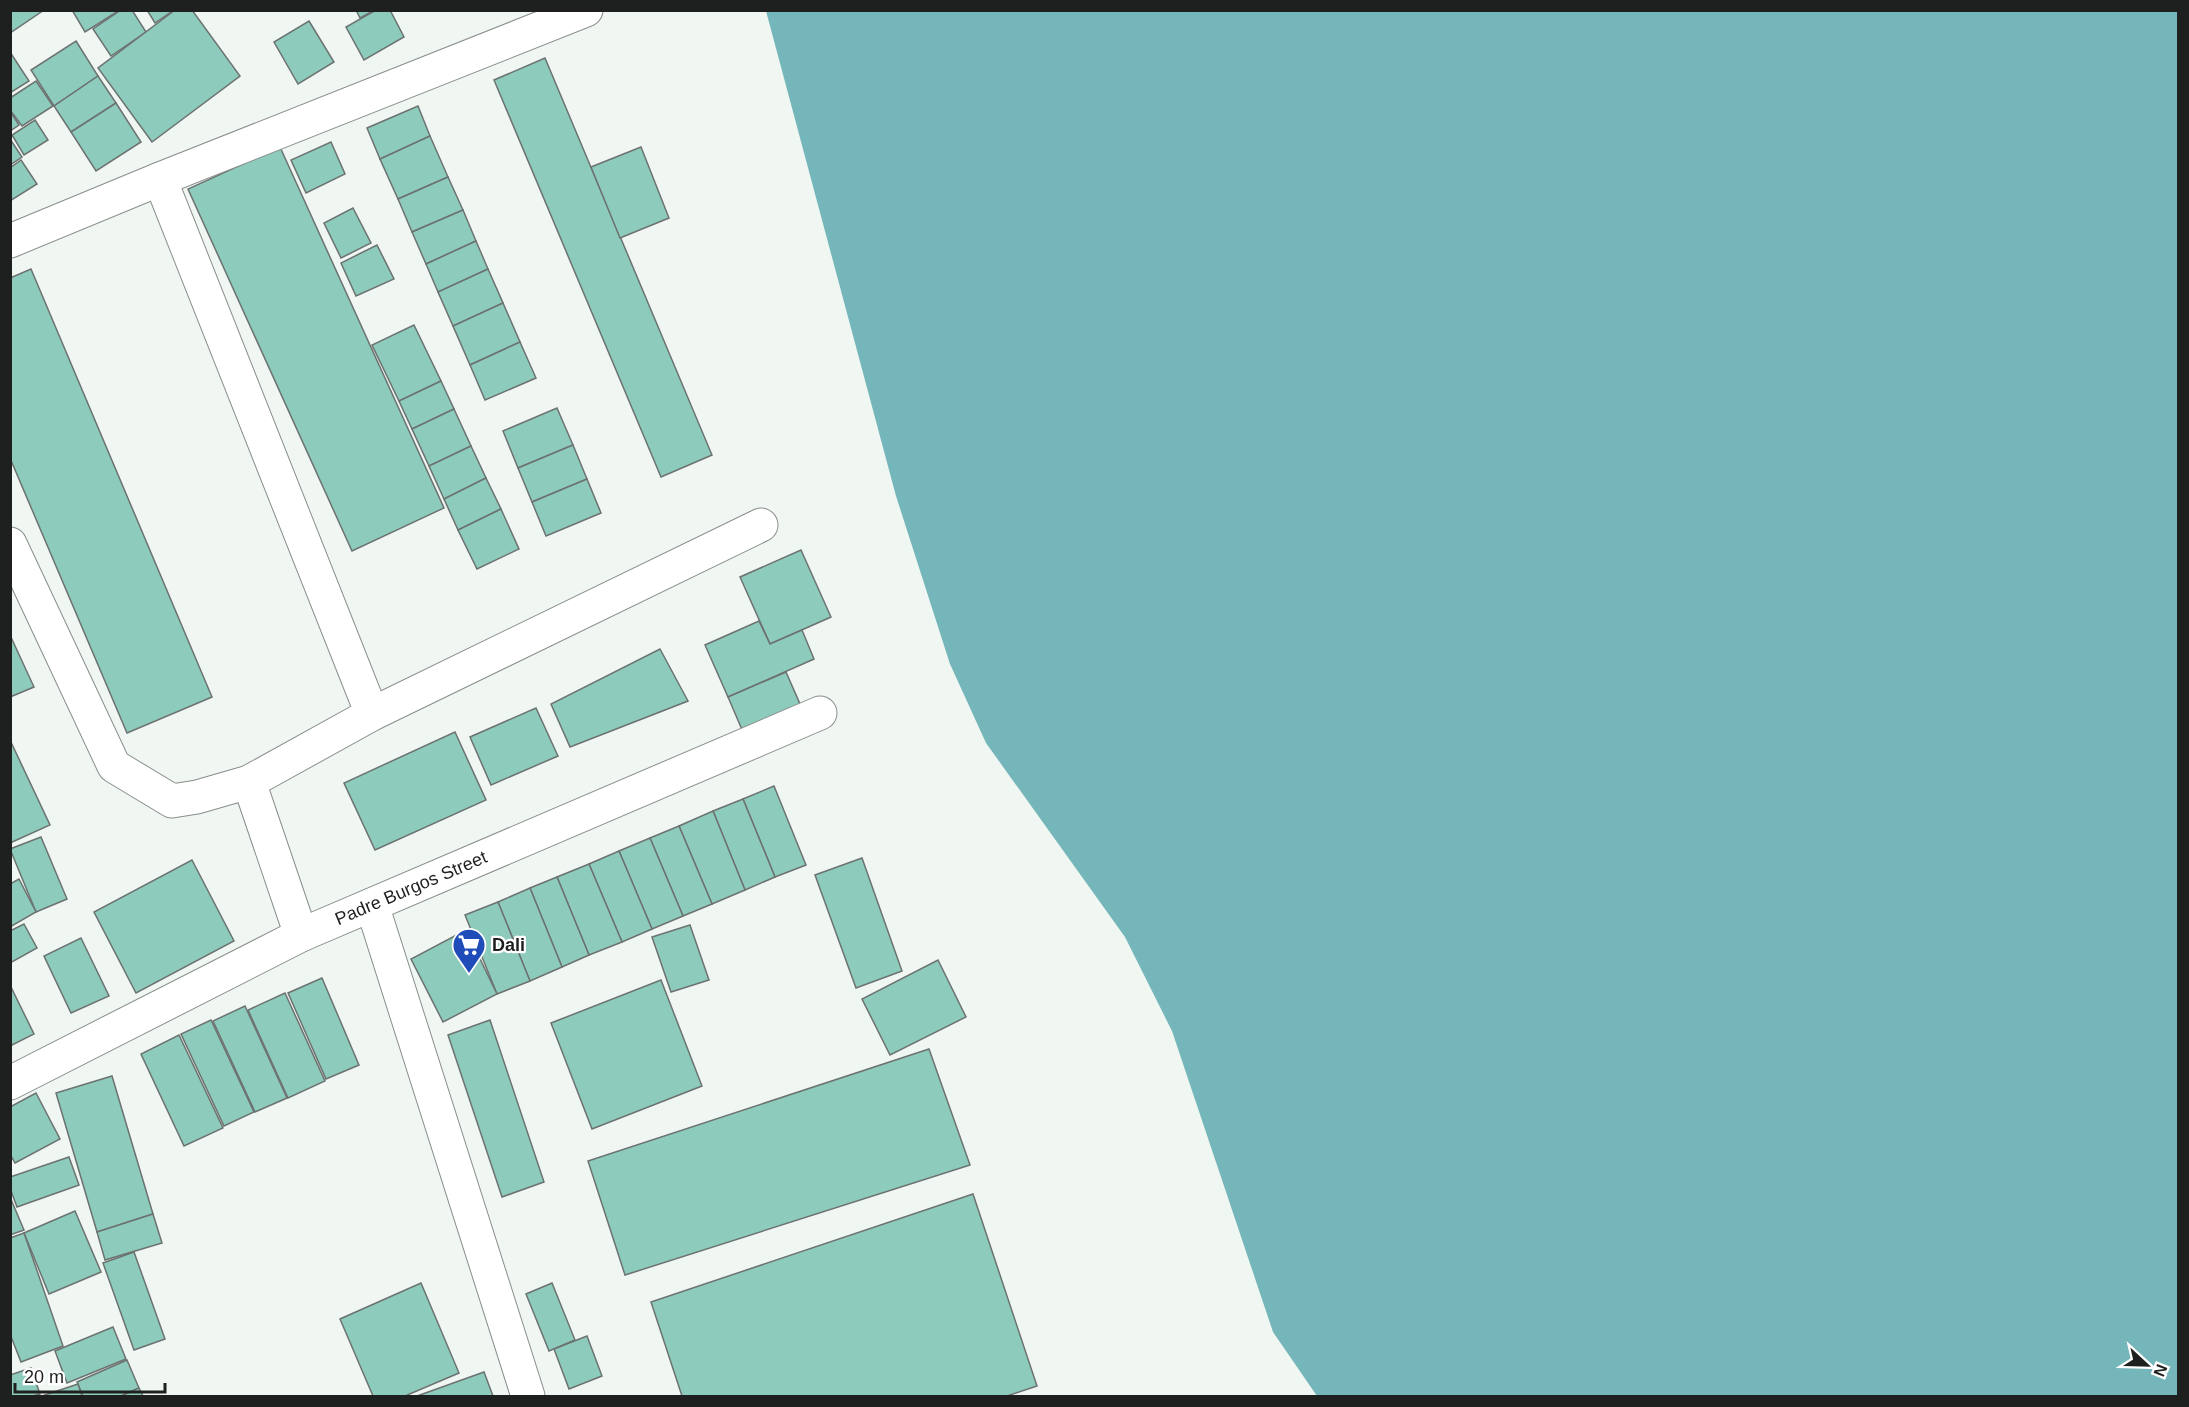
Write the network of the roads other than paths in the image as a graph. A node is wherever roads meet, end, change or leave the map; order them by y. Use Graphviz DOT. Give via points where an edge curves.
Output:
graph roads {
  1 [pos="586,10"];
  2 [pos="160,179"];
  3 [pos="10,241"];
  4 [pos="761,525"];
  5 [pos="10,544"];
  6 [pos="820,713"];
  7 [pos="372,714"];
  8 [pos="249,782"];
  9 [pos="372,905"];
  10 [pos="301,935"];
  11 [pos="10,1083"];
  12 [pos="528,1396"];
  1 -- 2 [label="street"];
  2 -- 3 [label="street"];
  2 -- 7 [label="street"];
  4 -- 7 [label="street"];
  5 -- 8 [label="street" via="114,766 172,801 197,798"];
  6 -- 9 [label="street, Padre Burgos Street"];
  7 -- 8 [label="street"];
  8 -- 10 [label="street"];
  9 -- 10 [label="street, Padre Burgos Street"];
  9 -- 12 [label="street"];
  10 -- 11 [label="street, Padre Burgos Street"];
}
